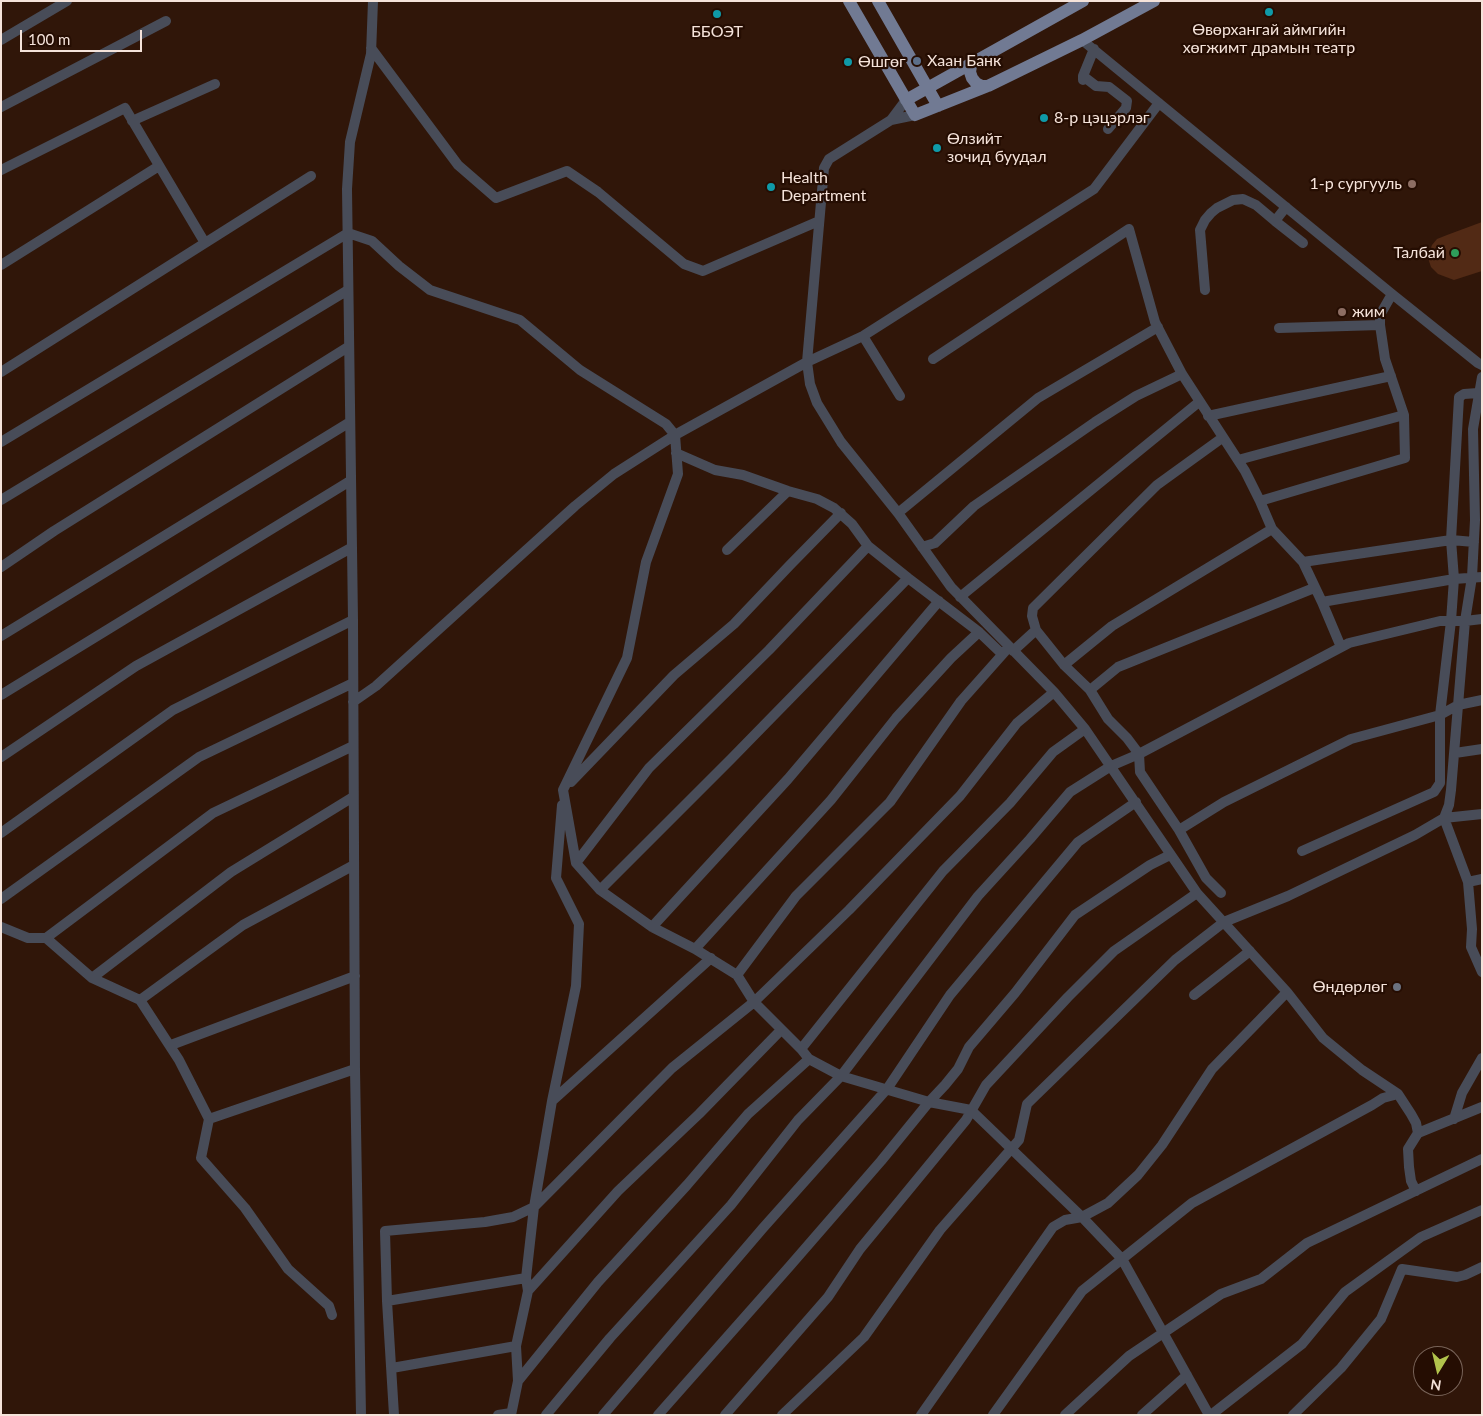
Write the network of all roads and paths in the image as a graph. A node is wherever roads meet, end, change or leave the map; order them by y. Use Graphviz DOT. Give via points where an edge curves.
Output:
graph roads {
  1 [pos="67,1"];
  2 [pos="849,1"];
  3 [pos="878,1"];
  4 [pos="1083,1"];
  5 [pos="1154,1"];
  6 [pos="375,3"];
  7 [pos="166,21"];
  8 [pos="1,40"];
  9 [pos="1082,40"];
  10 [pos="371,48"];
  11 [pos="1094,49"];
  12 [pos="974,61"];
  13 [pos="215,84"];
  14 [pos="988,86"];
  15 [pos="927,88"];
  16 [pos="906,100"];
  17 [pos="1159,103"];
  18 [pos="938,106"];
  19 [pos="1,107"];
  20 [pos="915,115"];
  21 [pos="891,120"];
  22 [pos="132,121"];
  23 [pos="1108,129"];
  24 [pos="159,166"];
  25 [pos="2,169"];
  26 [pos="312,176"];
  27 [pos="1286,207"];
  28 [pos="819,221"];
  29 [pos="1275,221"];
  30 [pos="348,233"];
  31 [pos="205,243"];
  32 [pos="1303,243"];
  33 [pos="1,265"];
  34 [pos="348,290"];
  35 [pos="1205,290"];
  36 [pos="1392,294"];
  37 [pos="1380,325"];
  38 [pos="1158,327"];
  39 [pos="1279,328"];
  40 [pos="863,336"];
  41 [pos="348,348"];
  42 [pos="933,359"];
  43 [pos="807,362"];
  44 [pos="1482,365"];
  45 [pos="1,372"];
  46 [pos="1182,374"];
  47 [pos="1391,376"];
  48 [pos="1482,377"];
  49 [pos="1478,393"];
  50 [pos="900,396"];
  51 [pos="1199,402"];
  52 [pos="1404,415"];
  53 [pos="1208,416"];
  54 [pos="350,422"];
  55 [pos="675,435"];
  56 [pos="1222,438"];
  57 [pos="1,442"];
  58 [pos="676,453"];
  59 [pos="1238,460"];
  60 [pos="350,481"];
  61 [pos="788,492"];
  62 [pos="1,500"];
  63 [pos="1260,501"];
  64 [pos="841,513"];
  65 [pos="898,513"];
  66 [pos="1479,522"];
  67 [pos="1272,529"];
  68 [pos="1451,540"];
  69 [pos="1474,542"];
  70 [pos="868,546"];
  71 [pos="922,547"];
  72 [pos="352,548"];
  73 [pos="727,550"];
  74 [pos="1303,562"];
  75 [pos="1,567"];
  76 [pos="1477,577"];
  77 [pos="908,578"];
  78 [pos="1454,579"];
  79 [pos="1314,588"];
  80 [pos="960,597"];
  81 [pos="940,601"];
  82 [pos="1322,602"];
  83 [pos="1482,619"];
  84 [pos="353,620"];
  85 [pos="1451,621"];
  86 [pos="1465,621"];
  87 [pos="1036,630"];
  88 [pos="980,632"];
  89 [pos="1,636"];
  90 [pos="1341,647"];
  91 [pos="1008,651"];
  92 [pos="1064,665"];
  93 [pos="353,683"];
  94 [pos="1090,690"];
  95 [pos="1054,692"];
  96 [pos="1,695"];
  97 [pos="1482,700"];
  98 [pos="353,702"];
  99 [pos="1458,705"];
  100 [pos="1440,715"];
  101 [pos="1085,729"];
  102 [pos="353,746"];
  103 [pos="1482,749"];
  104 [pos="1455,753"];
  105 [pos="1139,754"];
  106 [pos="1,757"];
  107 [pos="1111,766"];
  108 [pos="563,790"];
  109 [pos="353,796"];
  110 [pos="1136,802"];
  111 [pos="1482,814"];
  112 [pos="1444,818"];
  113 [pos="1179,830"];
  114 [pos="1,833"];
  115 [pos="1302,851"];
  116 [pos="1170,855"];
  117 [pos="576,863"];
  118 [pos="354,864"];
  119 [pos="1482,879"];
  120 [pos="1468,882"];
  121 [pos="600,890"];
  122 [pos="1197,893"];
  123 [pos="1221,893"];
  124 [pos="1,899"];
  125 [pos="1224,922"];
  126 [pos="1,927"];
  127 [pos="652,927"];
  128 [pos="1477,927"];
  129 [pos="46,938"];
  130 [pos="695,949"];
  131 [pos="1250,951"];
  132 [pos="711,958"];
  133 [pos="1482,972"];
  134 [pos="737,975"];
  135 [pos="355,976"];
  136 [pos="92,978"];
  137 [pos="1287,992"];
  138 [pos="1194,995"];
  139 [pos="140,1000"];
  140 [pos="754,1002"];
  141 [pos="781,1030"];
  142 [pos="171,1045"];
  143 [pos="801,1049"];
  144 [pos="1482,1058"];
  145 [pos="809,1059"];
  146 [pos="355,1069"];
  147 [pos="841,1076"];
  148 [pos="887,1089"];
  149 [pos="1398,1094"];
  150 [pos="552,1101"];
  151 [pos="929,1102"];
  152 [pos="1482,1107"];
  153 [pos="971,1110"];
  154 [pos="209,1119"];
  155 [pos="1454,1119"];
  156 [pos="1418,1133"];
  157 [pos="1011,1150"];
  158 [pos="1482,1159"];
  159 [pos="1416,1191"];
  160 [pos="534,1207"];
  161 [pos="1482,1210"];
  162 [pos="1082,1217"];
  163 [pos="1122,1259"];
  164 [pos="1482,1267"];
  165 [pos="526,1278"];
  166 [pos="528,1291"];
  167 [pos="387,1301"];
  168 [pos="332,1316"];
  169 [pos="1163,1332"];
  170 [pos="516,1346"];
  171 [pos="392,1368"];
  172 [pos="1187,1375"];
  173 [pos="518,1381"];
  174 [pos="511,1414"];
  175 [pos="361,1415"];
  176 [pos="394,1415"];
  177 [pos="498,1415"];
  178 [pos="546,1415"];
  179 [pos="603,1415"];
  180 [pos="658,1415"];
  181 [pos="725,1415"];
  182 [pos="782,1415"];
  183 [pos="921,1415"];
  184 [pos="993,1415"];
  185 [pos="1065,1415"];
  186 [pos="1142,1415"];
  187 [pos="1210,1415"];
  188 [pos="1293,1415"];
  1 -- 8 [label="street"];
  2 -- 16 [label="main road"];
  3 -- 15 [label="main road"];
  4 -- 12 [label="main road"];
  5 -- 9 [label="main road"];
  6 -- 10 [label="street"];
  7 -- 19 [label="street"];
  9 -- 11 [label="street"];
  9 -- 14 [label="main road"];
  10 -- 28 [label="street" via="458,165 496,198 567,171 598,192 684,264 703,271"];
  10 -- 30 [label="street" via="350,142"];
  11 -- 17 [label="street"];
  11 -- 23 [label="street" via="1083,78 1096,86 1109,87 1127,101 1126,108"];
  12 -- 14 [label="main road" via="970,66 972,78 976,83"];
  12 -- 15 [label="main road"];
  13 -- 22 [label="street"];
  14 -- 18 [label="main road"];
  15 -- 16 [label="main road"];
  15 -- 18 [label="main road"];
  16 -- 20 [label="main road"];
  16 -- 21 [label="street"];
  17 -- 27 [label="street"];
  17 -- 40 [label="street" via="1094,189"];
  18 -- 20 [label="main road"];
  20 -- 21 [label="street"];
  21 -- 28 [label="street" via="829,159 824,168"];
  22 -- 24 [label="street"];
  22 -- 25 [label="street" via="125,108"];
  24 -- 31 [label="street"];
  24 -- 33 [label="street"];
  26 -- 31 [label="street"];
  27 -- 29 [label="street"];
  27 -- 36 [label="street"];
  28 -- 43 [label="street"];
  29 -- 32 [label="street"];
  29 -- 35 [label="street" via="1244,199 1233,200 1211,213 1200,230"];
  30 -- 34 [label="street"];
  30 -- 55 [label="street" via="372,241 430,290 520,320 580,370 666,424"];
  30 -- 57 [label="street"];
  31 -- 45 [label="street"];
  34 -- 41 [label="street"];
  34 -- 62 [label="street"];
  36 -- 37 [label="street" via="1380,315"];
  36 -- 44 [label="street"];
  37 -- 39 [label="street"];
  37 -- 47 [label="street"];
  38 -- 42 [label="street" via="1129,230"];
  38 -- 46 [label="street"];
  38 -- 65 [label="street" via="1038,398"];
  40 -- 43 [label="street"];
  40 -- 50 [label="street"];
  41 -- 54 [label="street"];
  41 -- 75 [label="street"];
  43 -- 55 [label="street"];
  43 -- 65 [label="street" via="817,403 841,442"];
  46 -- 51 [label="street"];
  46 -- 71 [label="street" via="1136,396 1096,422 974,506 935,543"];
  47 -- 52 [label="street"];
  47 -- 53 [label="street"];
  48 -- 49 [label="street"];
  49 -- 66 [label="street" via="1473,429"];
  49 -- 68 [label="street" via="1459,397"];
  51 -- 53 [label="street"];
  51 -- 80 [label="street"];
  52 -- 59 [label="street"];
  52 -- 63 [label="street" via="1404,458"];
  53 -- 56 [label="street"];
  54 -- 60 [label="street"];
  54 -- 89 [label="street"];
  55 -- 58 [label="street"];
  55 -- 98 [label="street" via="614,474 575,506 376,686"];
  56 -- 59 [label="street"];
  56 -- 87 [label="street" via="1156,485 1033,608"];
  58 -- 61 [label="street" via="715,470 742,475"];
  58 -- 108 [label="street" via="678,474 646,562 627,658"];
  59 -- 63 [label="street"];
  60 -- 72 [label="street"];
  60 -- 96 [label="street"];
  61 -- 64 [label="street" via="817,499"];
  61 -- 73 [label="street"];
  63 -- 67 [label="street"];
  64 -- 70 [label="street"];
  64 -- 108 [label="street" via="734,624 674,675"];
  65 -- 71 [label="street"];
  66 -- 69 [label="street"];
  67 -- 74 [label="street"];
  67 -- 92 [label="street" via="1112,626"];
  68 -- 69 [label="street"];
  68 -- 74 [label="street"];
  68 -- 78 [label="street"];
  69 -- 76 [label="street"];
  70 -- 77 [label="street"];
  70 -- 117 [label="street" via="769,650 649,768"];
  71 -- 80 [label="street"];
  72 -- 84 [label="street"];
  72 -- 106 [label="street" via="136,666"];
  74 -- 79 [label="street"];
  76 -- 78 [label="street"];
  76 -- 86 [label="street"];
  77 -- 81 [label="street"];
  77 -- 121 [label="street"];
  78 -- 82 [label="street"];
  78 -- 85 [label="street"];
  79 -- 82 [label="street"];
  79 -- 94 [label="street" via="1118,667"];
  80 -- 91 [label="street"];
  81 -- 88 [label="street"];
  81 -- 127 [label="street" via="788,779"];
  82 -- 90 [label="street"];
  83 -- 86 [label="street"];
  84 -- 93 [label="street"];
  84 -- 114 [label="street" via="172,710"];
  85 -- 86 [label="street"];
  85 -- 90 [label="street" via="1440,621"];
  85 -- 100 [label="street"];
  86 -- 99 [label="street"];
  87 -- 91 [label="street"];
  87 -- 92 [label="street"];
  88 -- 91 [label="street"];
  88 -- 130 [label="street" via="951,658 896,718 831,800"];
  90 -- 105 [label="street"];
  91 -- 95 [label="street"];
  91 -- 134 [label="street" via="962,701 890,802 796,896"];
  92 -- 94 [label="street"];
  93 -- 98 [label="street"];
  93 -- 124 [label="street" via="199,757"];
  94 -- 105 [label="street" via="1108,718"];
  95 -- 101 [label="street"];
  95 -- 140 [label="street" via="1017,723 960,796"];
  97 -- 99 [label="street"];
  98 -- 102 [label="street"];
  99 -- 100 [label="street"];
  99 -- 104 [label="street"];
  100 -- 113 [label="street" via="1351,739 1224,802"];
  100 -- 115 [label="street" via="1441,776 1434,792"];
  101 -- 107 [label="street"];
  101 -- 143 [label="street" via="1053,752 1010,803 943,871"];
  102 -- 109 [label="street"];
  102 -- 129 [label="street" via="214,813"];
  103 -- 104 [label="street"];
  104 -- 112 [label="street" via="1449,804"];
  105 -- 107 [label="street"];
  105 -- 113 [label="street" via="1140,772"];
  107 -- 110 [label="street"];
  107 -- 147 [label="street" via="1070,792 978,896"];
  108 -- 117 [label="street"];
  108 -- 150 [label="street" via="556,878 579,924 576,986"];
  109 -- 118 [label="street"];
  109 -- 136 [label="street" via="231,872"];
  110 -- 116 [label="street"];
  110 -- 148 [label="street" via="1078,842 950,995"];
  111 -- 112 [label="street"];
  112 -- 120 [label="street"];
  112 -- 125 [label="street" via="1288,896"];
  113 -- 123 [label="street" via="1206,878"];
  116 -- 122 [label="street"];
  116 -- 151 [label="street" via="1075,915 974,1041 958,1069"];
  117 -- 121 [label="street"];
  118 -- 135 [label="street"];
  118 -- 139 [label="street" via="243,925"];
  119 -- 120 [label="street"];
  120 -- 128 [label="street"];
  121 -- 127 [label="street"];
  122 -- 125 [label="street"];
  122 -- 153 [label="street" via="1114,951 986,1085"];
  125 -- 131 [label="street"];
  125 -- 157 [label="street" via="1174,960 1027,1104 1019,1140"];
  126 -- 129 [label="street" via="28,938"];
  127 -- 130 [label="street"];
  128 -- 133 [label="street" via="1471,947"];
  129 -- 136 [label="street"];
  130 -- 132 [label="street"];
  131 -- 137 [label="street"];
  131 -- 138 [label="street"];
  132 -- 134 [label="street"];
  132 -- 150 [label="street"];
  134 -- 140 [label="street"];
  135 -- 142 [label="street"];
  135 -- 146 [label="street"];
  136 -- 139 [label="street"];
  137 -- 149 [label="street" via="1323,1038"];
  137 -- 162 [label="street" via="1212,1069 1162,1145 1138,1175 1108,1203"];
  139 -- 142 [label="street"];
  140 -- 141 [label="street"];
  140 -- 160 [label="street" via="672,1068"];
  141 -- 143 [label="street"];
  141 -- 166 [label="street" via="618,1191"];
  142 -- 154 [label="street"];
  143 -- 145 [label="street"];
  144 -- 155 [label="street" via="1462,1093"];
  145 -- 147 [label="street"];
  145 -- 173 [label="street" via="748,1114 598,1282"];
  146 -- 154 [label="street"];
  146 -- 175 [label="street"];
  147 -- 148 [label="street"];
  147 -- 178 [label="street" via="798,1120 731,1205 610,1338"];
  148 -- 151 [label="street"];
  148 -- 179 [label="street"];
  149 -- 156 [label="street" via="1416,1123"];
  149 -- 163 [label="street" via="1383,1098 1192,1203"];
  150 -- 160 [label="street"];
  151 -- 153 [label="street"];
  151 -- 180 [label="street"];
  152 -- 155 [label="street"];
  153 -- 157 [label="street"];
  153 -- 181 [label="street" via="925,1172 860,1249 828,1297"];
  154 -- 168 [label="street" via="200,1158 245,1208 288,1269 329,1306"];
  155 -- 156 [label="street"];
  156 -- 159 [label="street" via="1408,1149 1411,1181"];
  157 -- 162 [label="street"];
  157 -- 182 [label="street" via="940,1230 864,1337"];
  158 -- 159 [label="street"];
  159 -- 169 [label="street" via="1307,1243 1261,1279 1220,1294"];
  160 -- 165 [label="street"];
  160 -- 167 [label="street" via="513,1217 485,1222 385,1231"];
  161 -- 187 [label="street" via="1421,1236 1345,1292 1302,1344"];
  162 -- 163 [label="street"];
  162 -- 183 [label="street" via="1053,1226"];
  163 -- 169 [label="street"];
  163 -- 184 [label="street" via="1082,1291"];
  164 -- 188 [label="street" via="1457,1277 1402,1269 1381,1318 1341,1368"];
  165 -- 166 [label="street"];
  165 -- 167 [label="street"];
  166 -- 170 [label="street"];
  167 -- 171 [label="street"];
  169 -- 172 [label="street"];
  169 -- 185 [label="street" via="1129,1356"];
  170 -- 171 [label="street"];
  170 -- 173 [label="street"];
  171 -- 176 [label="street"];
  172 -- 186 [label="street"];
  172 -- 187 [label="street"];
  173 -- 174 [label="street"];
  174 -- 177 [label="street"];
}
